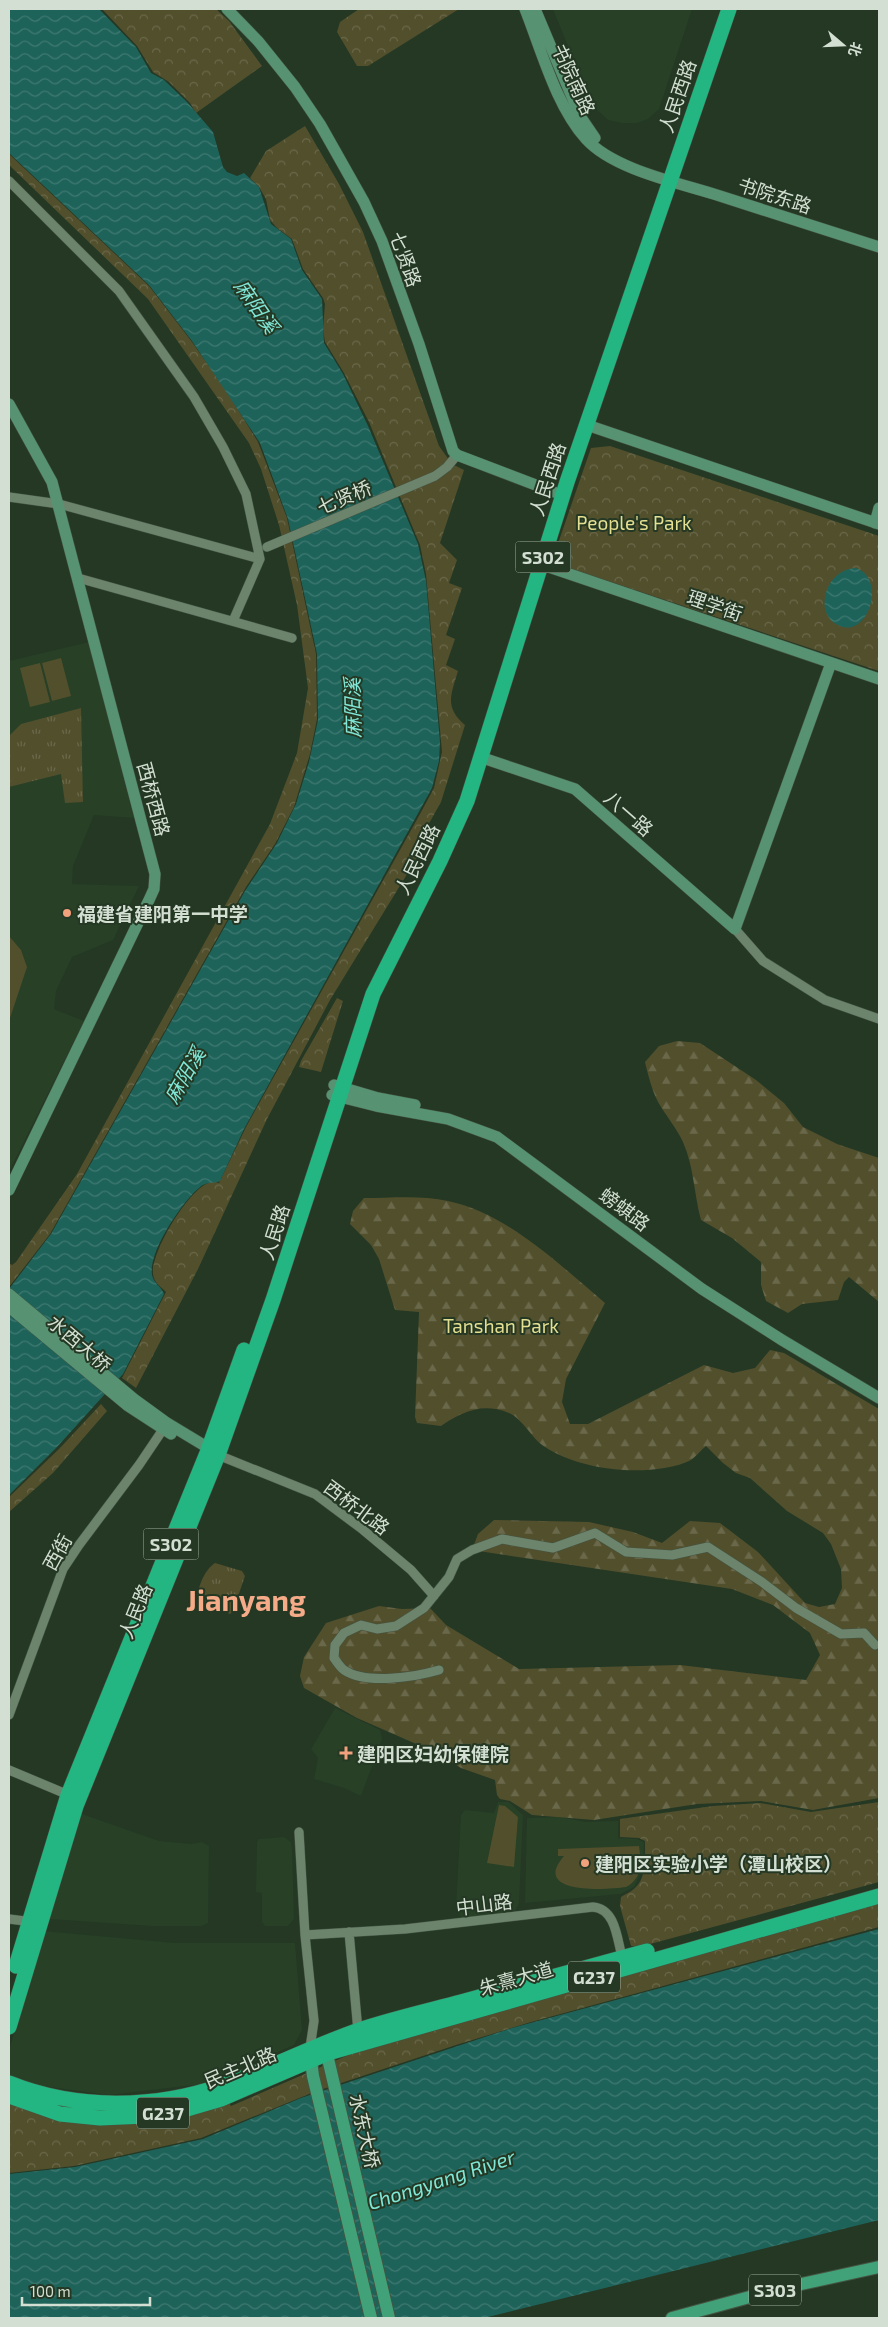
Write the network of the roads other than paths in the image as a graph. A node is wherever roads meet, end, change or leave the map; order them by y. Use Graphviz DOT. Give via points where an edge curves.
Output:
graph roads {
  1 [pos="227,9"];
  2 [pos="525,9"];
  3 [pos="535,9"];
  4 [pos="718,9"];
  5 [pos="728,9"];
  6 [pos="666,175"];
  7 [pos="9,181"];
  8 [pos="879,242"];
  9 [pos="879,247"];
  10 [pos="9,404"];
  11 [pos="586,425"];
  12 [pos="457,455"];
  13 [pos="554,492"];
  14 [pos="9,497"];
  15 [pos="58,504"];
  16 [pos="879,508"];
  17 [pos="877,523"];
  18 [pos="267,547"];
  19 [pos="260,559"];
  20 [pos="540,564"];
  21 [pos="78,578"];
  22 [pos="233,621"];
  23 [pos="292,638"];
  24 [pos="831,663"];
  25 [pos="879,679"];
  26 [pos="480,757"];
  27 [pos="736,928"];
  28 [pos="879,1019"];
  29 [pos="337,1092"];
  30 [pos="9,1190"];
  31 [pos="9,1294"];
  32 [pos="9,1307"];
  33 [pos="879,1391"];
  34 [pos="879,1398"];
  35 [pos="131,1402"];
  36 [pos="165,1426"];
  37 [pos="212,1451"];
  38 [pos="434,1596"];
  39 [pos="875,1645"];
  40 [pos="439,1670"];
  41 [pos="9,1715"];
  42 [pos="9,1770"];
  43 [pos="73,1797"];
  44 [pos="299,1832"];
  45 [pos="879,1886"];
  46 [pos="879,1896"];
  47 [pos="9,1919"];
  48 [pos="34,1922"];
  49 [pos="349,1932"];
  50 [pos="304,1935"];
  51 [pos="623,1963"];
  52 [pos="9,1992"];
  53 [pos="314,2021"];
  54 [pos="9,2027"];
  55 [pos="358,2031"];
  56 [pos="326,2048"];
  57 [pos="310,2054"];
  58 [pos="9,2083"];
  59 [pos="9,2096"];
  60 [pos="879,2267"];
  61 [pos="879,2276"];
  62 [pos="371,2318"];
  63 [pos="389,2318"];
  64 [pos="672,2318"];
  65 [pos="702,2318"];
  1 -- 12 [label="main road, 七贤路" via="296,87 364,202 382,241 419,344 449,446"];
  2 -- 6 [label="main road, 书院南路" via="562,101 585,138 610,158"];
  3 -- 6 [label="main road" via="572,100 590,133 613,153"];
  4 -- 6 [label="highway, 人民西路 / S302"];
  5 -- 6 [label="highway, 人民西路 / S302"];
  6 -- 8 [label="main road, 书院东路"];
  6 -- 9 [label="main road, 书院东路"];
  6 -- 11 [label="highway, 人民西路 / S302"];
  6 -- 13 [label="highway, 人民西路 / S302"];
  7 -- 19 [label="street" via="119,291 194,397 246,494"];
  10 -- 15 [label="main road, 西桥西路" via="52,482"];
  11 -- 17 [label="main road"];
  11 -- 20 [label="highway, 人民西路 / S302"];
  12 -- 13 [label="main road"];
  12 -- 18 [label="street, 七贤桥" via="435,476"];
  13 -- 29 [label="highway, 人民西路 / S302" via="457,797 432,855 375,967"];
  14 -- 15 [label="street"];
  15 -- 19 [label="street"];
  15 -- 21 [label="main road, 西桥西路"];
  16 -- 17 [label="main road"];
  19 -- 22 [label="street"];
  20 -- 24 [label="main road, 理学街"];
  20 -- 26 [label="highway, 人民西路 / S302"];
  21 -- 22 [label="street"];
  21 -- 30 [label="main road, 西桥西路" via="155,880 149,900"];
  22 -- 23 [label="street"];
  24 -- 25 [label="main road, 理学街"];
  24 -- 27 [label="main road"];
  26 -- 27 [label="main road, 八一路" via="574,789"];
  26 -- 29 [label="highway, 人民西路 / S302" via="467,801 440,861 373,994"];
  27 -- 28 [label="street" via="763,962 825,1000"];
  29 -- 33 [label="main road" via="453,1113 493,1126 723,1295"];
  29 -- 34 [label="main road, 螃蜞路" via="448,1119 497,1137 718,1300"];
  29 -- 37 [label="highway, 人民路 / S302" via="273,1300"];
  31 -- 35 [label="main road"];
  32 -- 35 [label="main road, 水西大桥"];
  35 -- 36 [label="main road"];
  36 -- 37 [label="main road"];
  36 -- 41 [label="street, 西街" via="64,1570"];
  37 -- 38 [label="street, 西桥北路" via="315,1494 411,1570"];
  37 -- 43 [label="highway, 人民路 / S302" via="125,1689"];
  38 -- 39 [label="street" via="456,1559 472,1550 502,1539 553,1548 595,1533 626,1552 672,1555 708,1547 796,1608 841,1634 864,1633"];
  38 -- 40 [label="street" via="424,1608 396,1626 377,1629 361,1625 344,1633 335,1645 334,1658 344,1670 363,1677 414,1678"];
  42 -- 43 [label="street"];
  43 -- 48 [label="highway, 人民路 / S302"];
  44 -- 50 [label="street"];
  45 -- 51 [label="highway, 朱熹大道 / G237"];
  46 -- 51 [label="highway, 朱熹大道 / G237"];
  47 -- 48 [label="street"];
  48 -- 52 [label="highway, 人民路 / S302"];
  48 -- 54 [label="highway, 人民路 / S302"];
  49 -- 50 [label="street, 中山路"];
  49 -- 51 [label="street, 中山路" via="405,1929 594,1907 604,1909 611,1917"];
  49 -- 55 [label="street"];
  50 -- 53 [label="street"];
  51 -- 55 [label="highway, 朱熹大道 / G237"];
  51 -- 56 [label="highway, 朱熹大道 / G237"];
  53 -- 56 [label="street"];
  53 -- 57 [label="street"];
  55 -- 56 [label="highway, 朱熹大道 / G237"];
  56 -- 57 [label="highway, 朱熹大道 / G237"];
  56 -- 63 [label="main road, 水东大桥"];
  57 -- 58 [label="highway, 民主北路 / G237" via="187,2096 144,2102 62,2099"];
  57 -- 59 [label="highway, 民主北路 / G237" via="222,2099 145,2116 100,2118 60,2114"];
  57 -- 62 [label="main road, 水东大桥"];
  60 -- 64 [label="main road, S303" via="783,2288"];
  61 -- 65 [label="main road, S303"];
}
